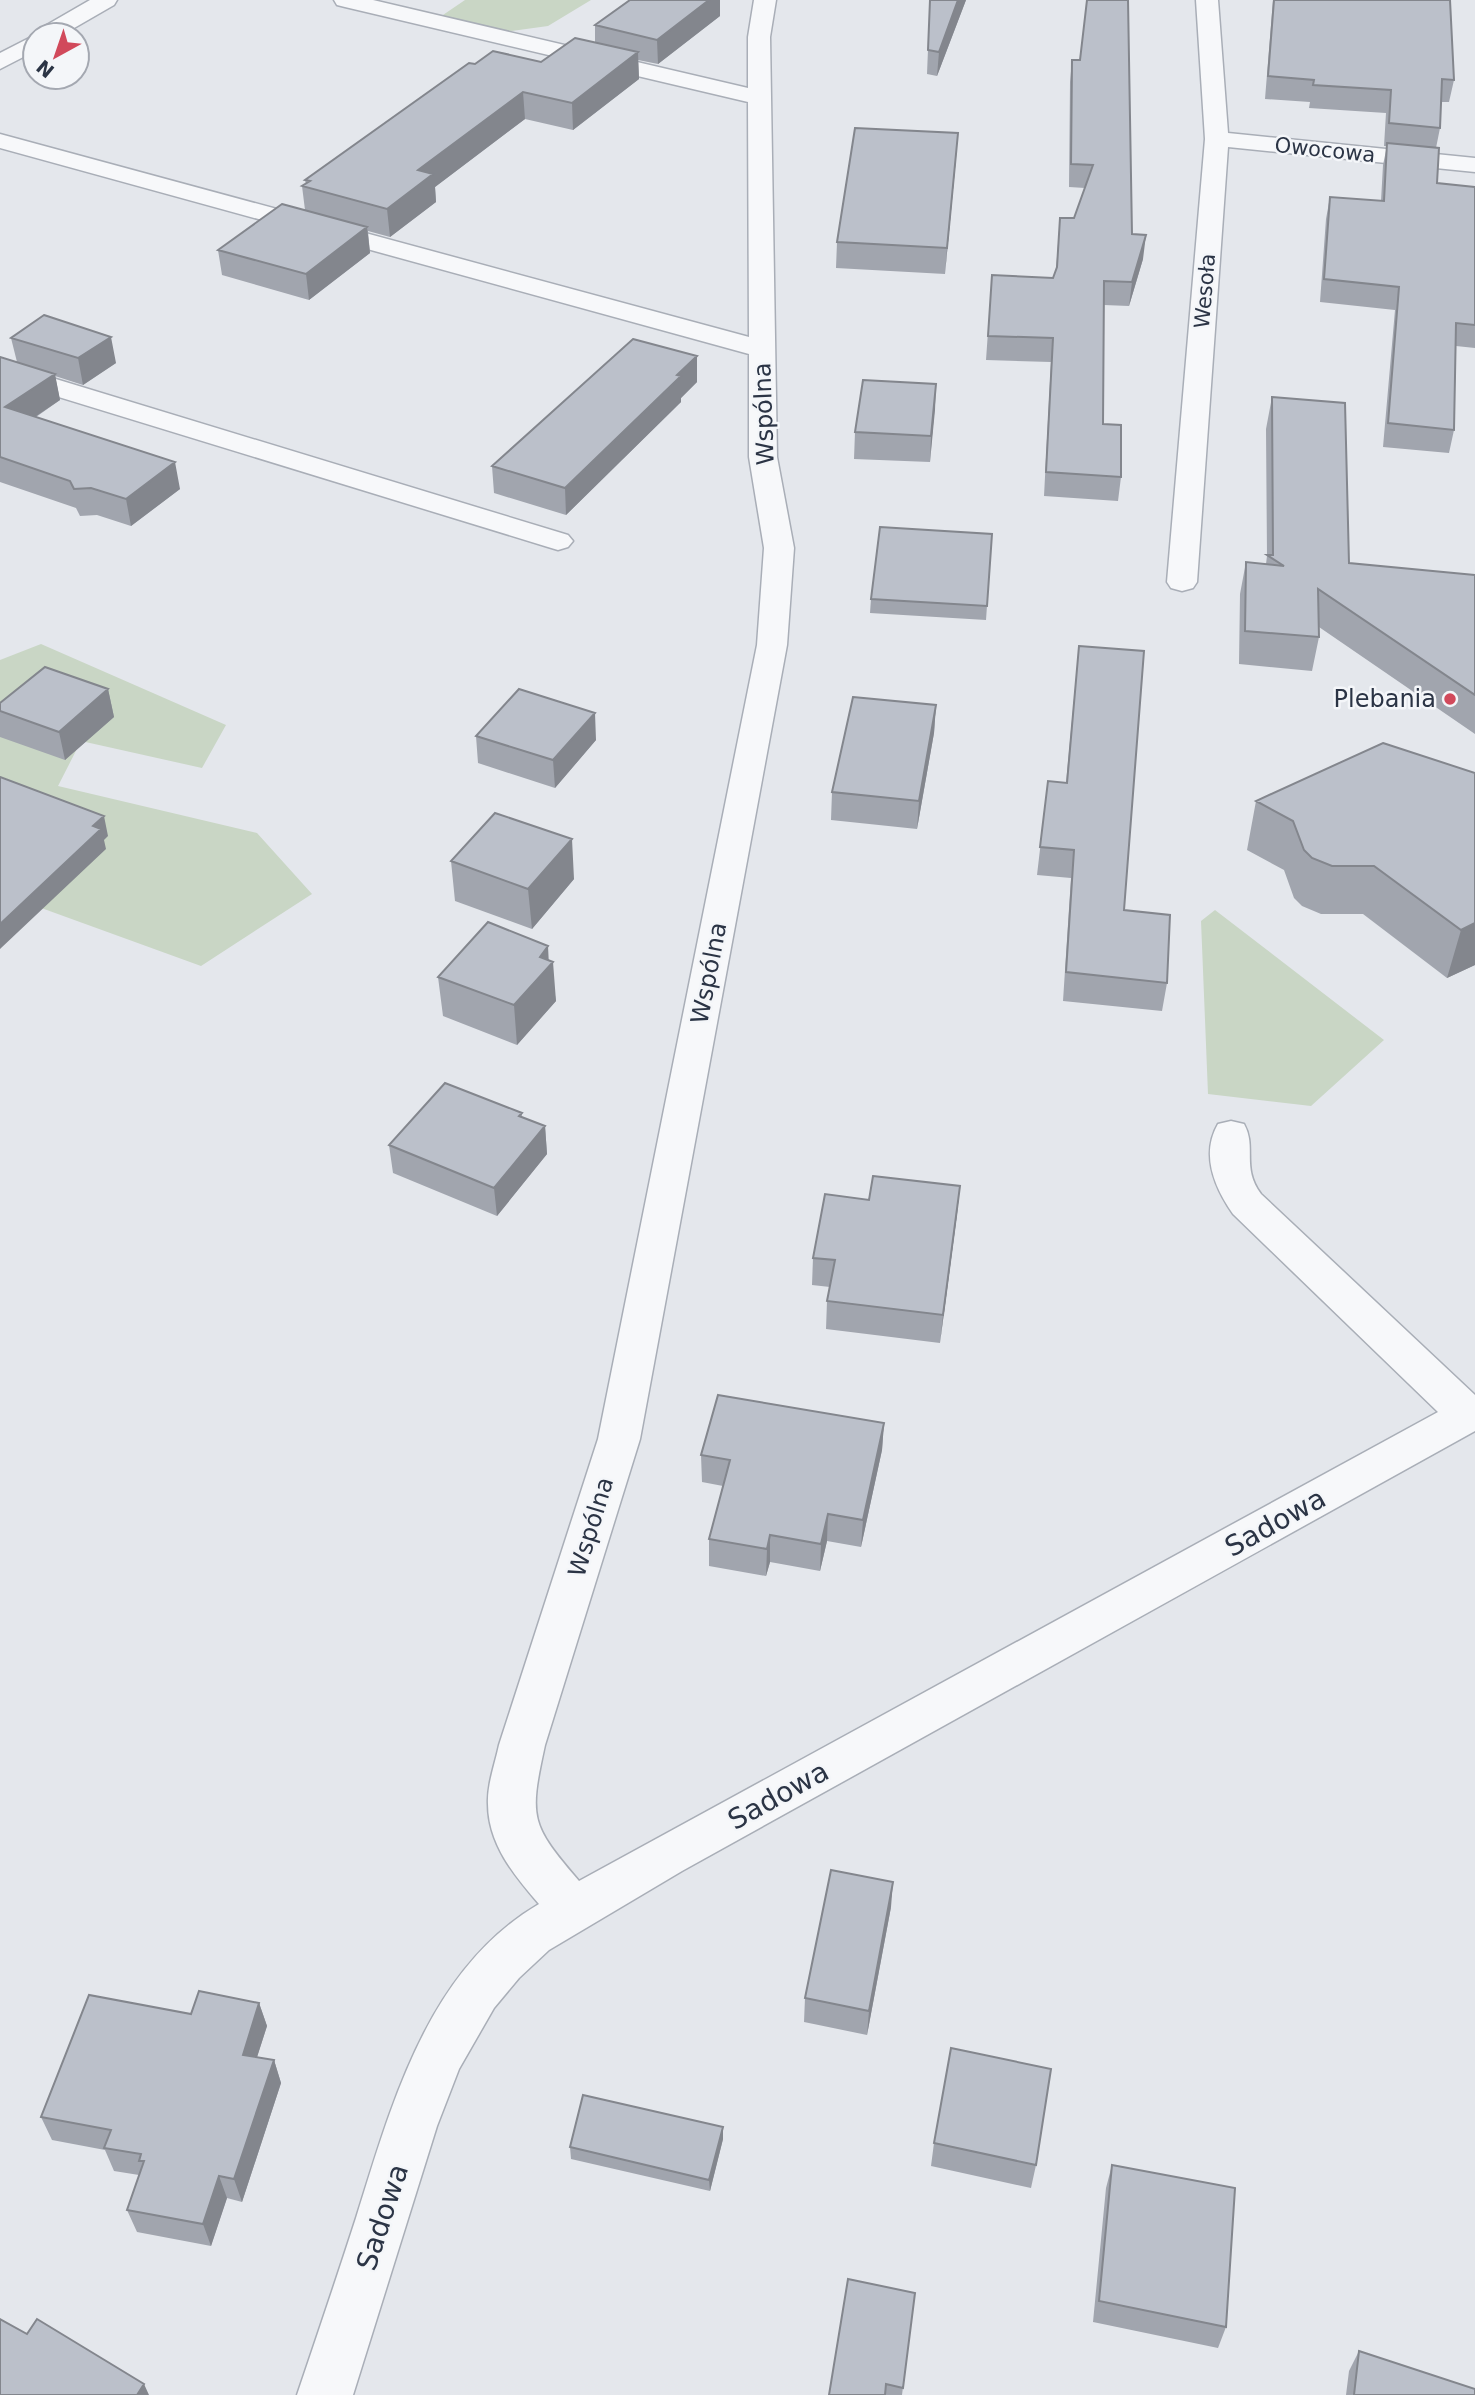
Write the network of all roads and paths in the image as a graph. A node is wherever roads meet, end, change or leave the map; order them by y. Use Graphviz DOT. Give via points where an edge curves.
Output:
graph roads {
  1 [pos="106,0"];
  2 [pos="345,0"];
  3 [pos="765,0"];
  4 [pos="1207,0"];
  5 [pos="71,21"];
  6 [pos="21,50"];
  7 [pos="0,62"];
  8 [pos="761,98"];
  9 [pos="1217,139"];
  10 [pos="0,141"];
  11 [pos="1475,165"];
  12 [pos="762,349"];
  13 [pos="0,370"];
  14 [pos="558,541"];
  15 [pos="1182,582"];
  16 [pos="1231,1134"];
  17 [pos="1472,1413"];
  18 [pos="574,1910"];
  19 [pos="325,2395"];
  1 -- 5 [label="street"];
  2 -- 8 [label="street"];
  3 -- 8 [label="street, Wspólna" via="759,37"];
  4 -- 9 [label="street, Wesoła"];
  6 -- 7 [label="street"];
  8 -- 12 [label="street, Wspólna"];
  9 -- 11 [label="street, Owocowa"];
  9 -- 15 [label="street, Wesoła"];
  10 -- 12 [label="street"];
  12 -- 18 [label="street, Wspólna" via="763,457 779,548 772,645 619,1440 523,1745 511,1804 517,1836"];
  13 -- 14 [label="street"];
  16 -- 17 [label="street" via="1233,1186 1247,1204"];
  17 -- 18 [label="street, Sadowa"];
  18 -- 19 [label="street, Sadowa" via="533,1934 497,1965 446,2038 419,2103"];
}
